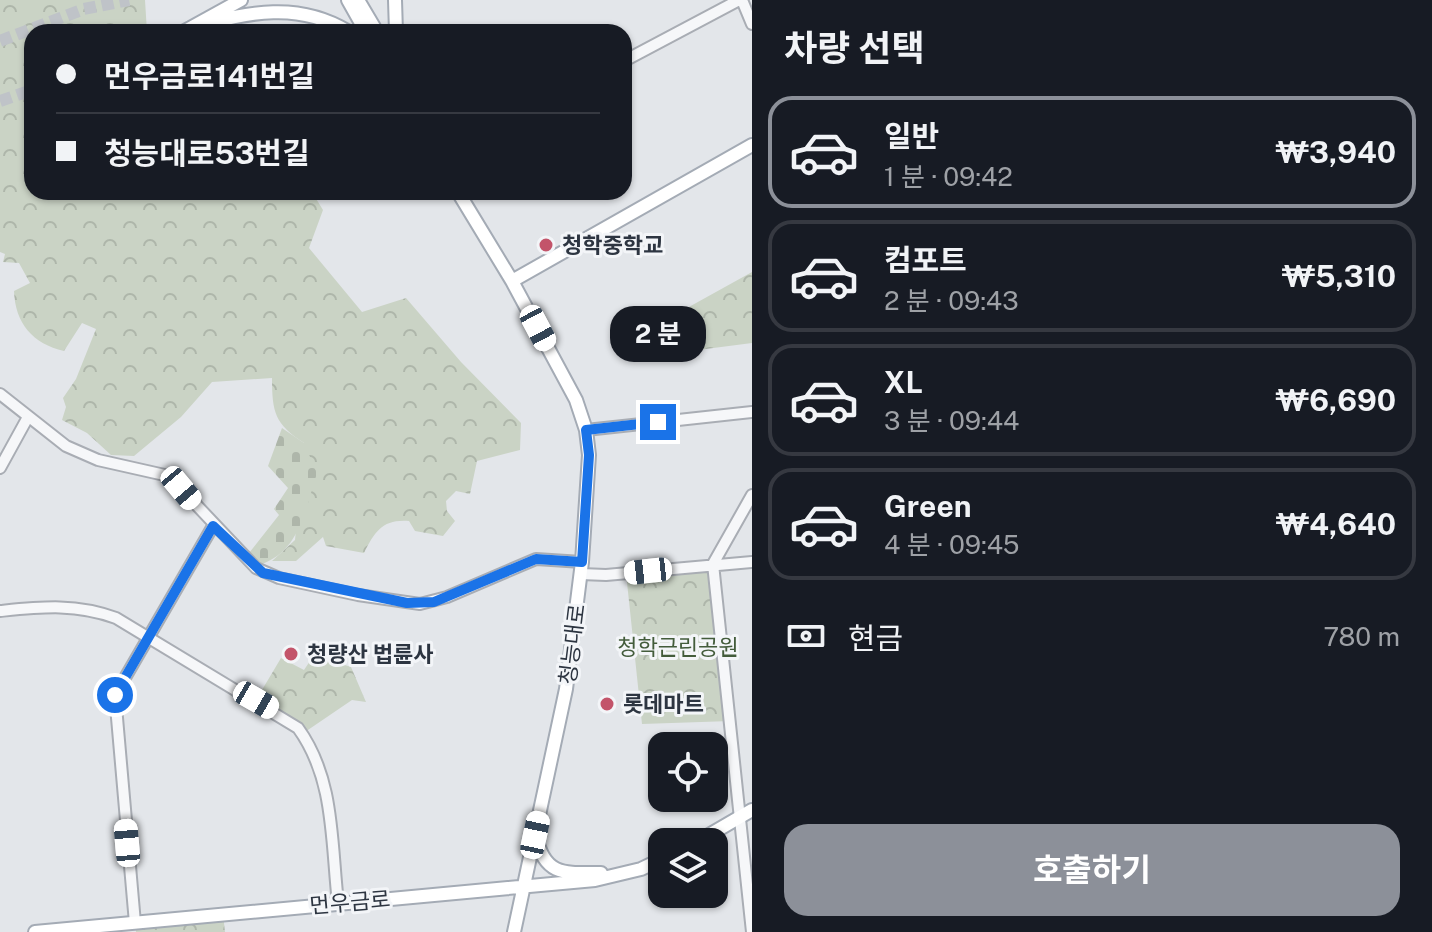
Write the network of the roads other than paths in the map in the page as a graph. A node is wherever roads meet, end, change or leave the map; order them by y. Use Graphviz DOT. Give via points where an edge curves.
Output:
graph roads {
  1 [pos="241,0"];
  2 [pos="348,0"];
  3 [pos="358,0"];
  4 [pos="395,0"];
  5 [pos="741,0"];
  6 [pos="197,24"];
  7 [pos="208,24"];
  8 [pos="336,24"];
  9 [pos="362,24"];
  10 [pos="372,24"];
  11 [pos="396,24"];
  12 [pos="752,24"];
  13 [pos="632,57"];
  14 [pos="752,145"];
  15 [pos="463,200"];
  16 [pos="512,281"];
  17 [pos="0,394"];
  18 [pos="752,412"];
  19 [pos="28,417"];
  20 [pos="586,430"];
  21 [pos="0,468"];
  22 [pos="752,495"];
  23 [pos="213,526"];
  24 [pos="752,562"];
  25 [pos="713,564"];
  26 [pos="582,568"];
  27 [pos="0,611"];
  28 [pos="148,637"];
  29 [pos="746,814"];
  30 [pos="722,828"];
  31 [pos="535,835"];
  32 [pos="648,864"];
  33 [pos="624,873"];
  34 [pos="524,886"];
  35 [pos="338,903"];
  36 [pos="135,923"];
  37 [pos="35,932"];
  38 [pos="514,932"];
  39 [pos="752,932"];
  1 -- 6 [label="main road"];
  2 -- 9 [label="main road"];
  3 -- 10 [label="main road"];
  4 -- 11 [label="main road"];
  5 -- 12 [label="street"];
  5 -- 13 [label="street"];
  7 -- 8 [label="main road" via="269,9 299,11"];
  14 -- 16 [label="main road"];
  15 -- 16 [label="main road, 청능대로"];
  16 -- 20 [label="main road, 청능대로" via="576,400"];
  17 -- 19 [label="street"];
  18 -- 20 [label="street"];
  19 -- 21 [label="street"];
  19 -- 23 [label="street" via="66,446 98,460 169,476"];
  20 -- 26 [label="main road, 청능대로"];
  22 -- 25 [label="street"];
  23 -- 26 [label="street" via="263,573 407,603 434,602 536,559"];
  23 -- 28 [label="street"];
  24 -- 25 [label="street"];
  25 -- 26 [label="street" via="606,575"];
  25 -- 29 [label="street"];
  26 -- 31 [label="main road, 청능대로" via="566,689"];
  27 -- 28 [label="street" via="58,605 90,608"];
  28 -- 35 [label="street" via="298,728 324,775"];
  28 -- 36 [label="street" via="115,695"];
  29 -- 30 [label="main road"];
  29 -- 39 [label="street"];
  31 -- 33 [label="main road" via="542,857 557,870"];
  31 -- 34 [label="main road, 청능대로"];
  32 -- 33 [label="main road, 먼우금로"];
  33 -- 34 [label="main road, 먼우금로"];
  34 -- 35 [label="main road, 먼우금로"];
  34 -- 38 [label="main road, 청능대로"];
  35 -- 36 [label="main road, 먼우금로"];
  36 -- 37 [label="main road, 먼우금로"];
}
